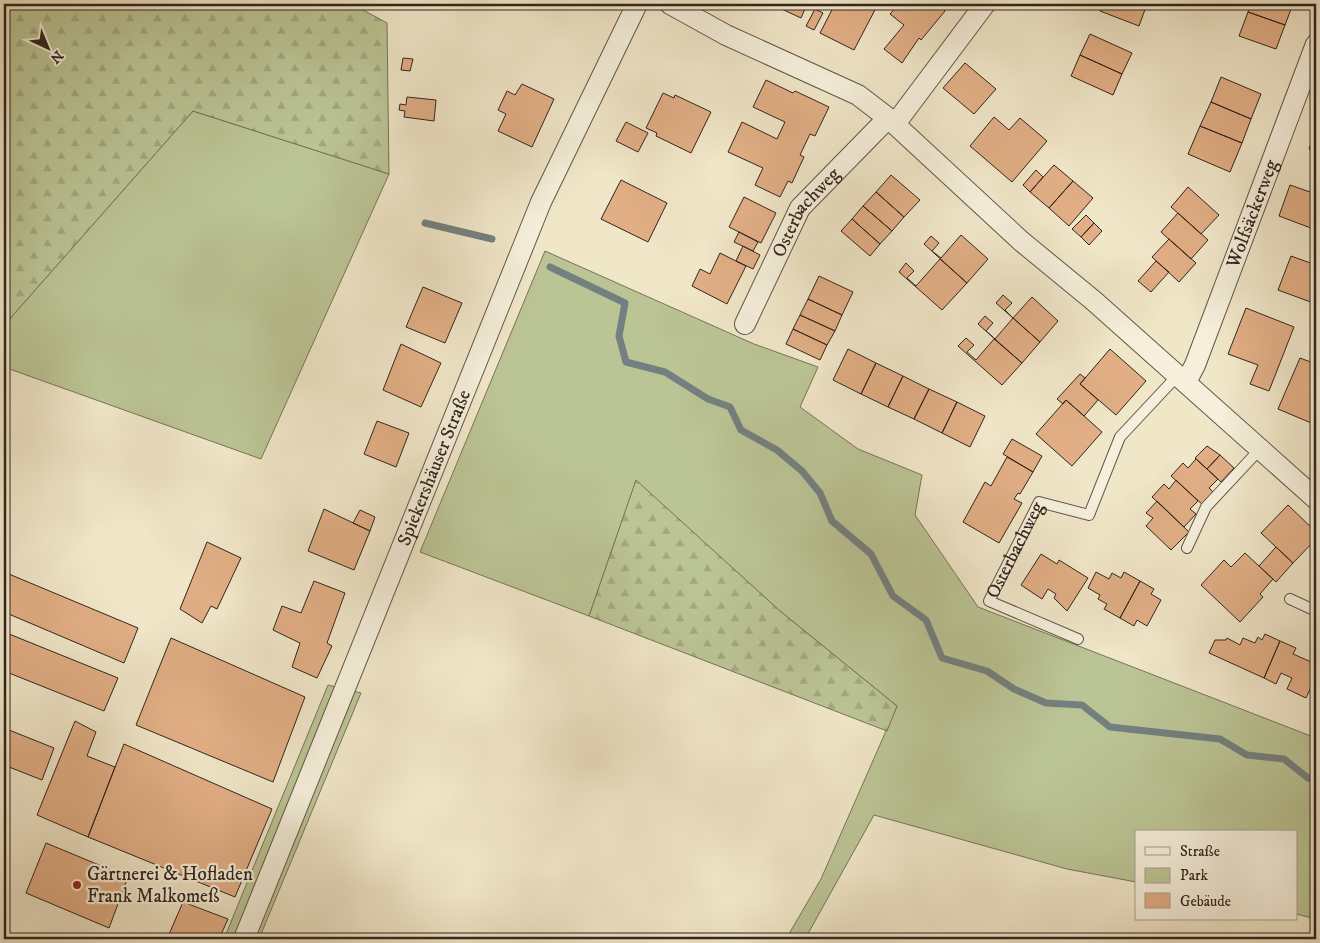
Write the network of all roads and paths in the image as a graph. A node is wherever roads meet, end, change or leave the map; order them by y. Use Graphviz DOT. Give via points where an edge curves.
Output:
graph roads {
  1 [pos="637,4"];
  2 [pos="670,4"];
  3 [pos="984,4"];
  4 [pos="1316,44"];
  5 [pos="891,121"];
  6 [pos="745,324"];
  7 [pos="1182,379"];
  8 [pos="1261,448"];
  9 [pos="1316,499"];
  10 [pos="1187,548"];
  11 [pos="1290,599"];
  12 [pos="1316,610"];
  13 [pos="1078,639"];
  14 [pos="244,939"];
  1 -- 14 [label="street, Spiekershäuser Straße" via="541,202"];
  2 -- 5 [label="street" via="726,35 858,95"];
  3 -- 5 [label="street"];
  4 -- 7 [label="street, Wolfsäckerweg" via="1198,356"];
  5 -- 6 [label="street, Osterbachweg" via="800,208"];
  5 -- 7 [label="street" via="1021,241"];
  7 -- 8 [label="street"];
  7 -- 13 [label="lane, Osterbachweg" via="1120,437 1089,515 1038,502 989,601"];
  8 -- 9 [label="street"];
  8 -- 10 [label="lane" via="1206,508"];
  11 -- 12 [label="lane"];
}
